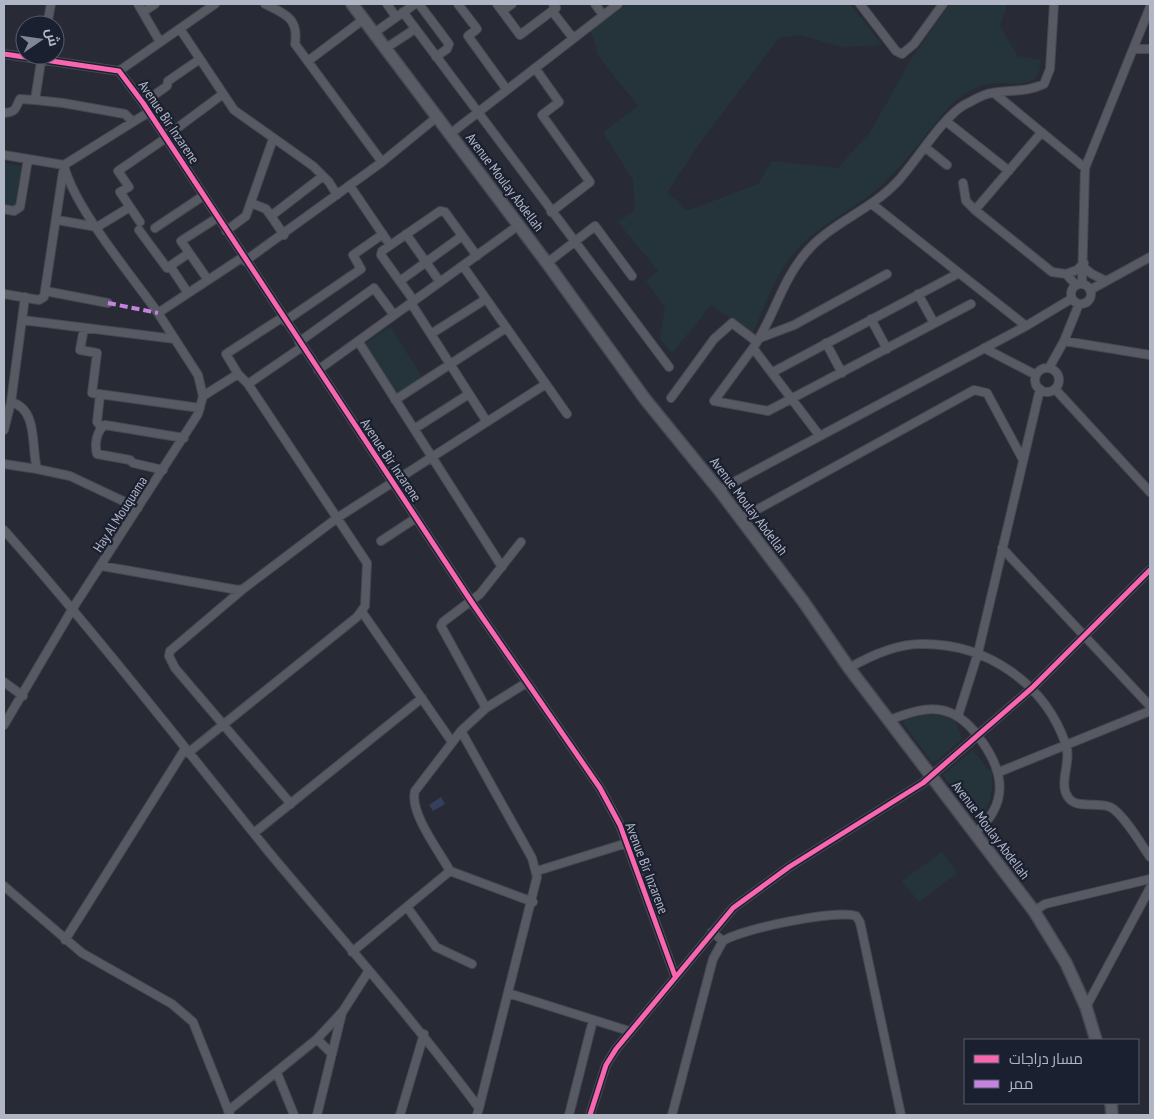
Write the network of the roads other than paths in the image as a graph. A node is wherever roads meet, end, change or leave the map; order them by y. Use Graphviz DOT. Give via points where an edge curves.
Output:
graph roads {
  1 [pos="138,4"];
  2 [pos="155,4"];
  3 [pos="215,4"];
  4 [pos="265,4"];
  5 [pos="352,4"];
  6 [pos="387,4"];
  7 [pos="417,4"];
  8 [pos="458,4"];
  9 [pos="497,4"];
  10 [pos="512,4"];
  11 [pos="595,4"];
  12 [pos="618,4"];
  13 [pos="860,4"];
  14 [pos="943,4"];
  15 [pos="1054,4"];
  16 [pos="552,7"];
  17 [pos="1150,7"];
  18 [pos="502,11"];
  19 [pos="142,12"];
  20 [pos="400,14"];
  21 [pos="603,15"];
  22 [pos="364,19"];
  23 [pos="180,28"];
  24 [pos="415,29"];
  25 [pos="374,32"];
  26 [pos="573,38"];
  27 [pos="160,42"];
  28 [pos="386,48"];
  29 [pos="1134,50"];
  30 [pos="1150,50"];
  31 [pos="436,57"];
  32 [pos="200,59"];
  33 [pos="308,61"];
  34 [pos="65,62"];
  35 [pos="41,65"];
  36 [pos="535,68"];
  37 [pos="119,71"];
  38 [pos="508,90"];
  39 [pos="994,93"];
  40 [pos="223,94"];
  41 [pos="35,100"];
  42 [pos="143,103"];
  43 [pos="149,112"];
  44 [pos="477,113"];
  45 [pos="4,114"];
  46 [pos="438,117"];
  47 [pos="133,122"];
  48 [pos="947,122"];
  49 [pos="1041,133"];
  50 [pos="450,134"];
  51 [pos="165,138"];
  52 [pos="273,139"];
  53 [pos="926,148"];
  54 [pos="4,155"];
  55 [pos="28,159"];
  56 [pos="382,162"];
  57 [pos="64,165"];
  58 [pos="947,165"];
  59 [pos="1085,168"];
  60 [pos="1009,171"];
  61 [pos="323,176"];
  62 [pos="963,183"];
  63 [pos="350,186"];
  64 [pos="336,195"];
  65 [pos="203,196"];
  66 [pos="251,203"];
  67 [pos="872,204"];
  68 [pos="130,206"];
  69 [pos="4,209"];
  70 [pos="975,210"];
  71 [pos="551,212"];
  72 [pos="271,216"];
  73 [pos="217,218"];
  74 [pos="57,220"];
  75 [pos="519,225"];
  76 [pos="97,227"];
  77 [pos="155,228"];
  78 [pos="226,231"];
  79 [pos="383,234"];
  80 [pos="406,234"];
  81 [pos="284,235"];
  82 [pos="462,236"];
  83 [pos="574,242"];
  84 [pos="390,245"];
  85 [pos="189,254"];
  86 [pos="477,256"];
  87 [pos="1150,257"];
  88 [pos="244,259"];
  89 [pos="425,262"];
  90 [pos="548,263"];
  91 [pos="1084,265"];
  92 [pos="170,266"];
  93 [pos="462,266"];
  94 [pos="959,273"];
  95 [pos="887,274"];
  96 [pos="1066,274"];
  97 [pos="632,276"];
  98 [pos="208,280"];
  99 [pos="400,281"];
  100 [pos="1106,281"];
  101 [pos="440,282"];
  102 [pos="1079,285"];
  103 [pos="45,290"];
  104 [pos="1090,290"];
  105 [pos="188,293"];
  106 [pos="4,294"];
  107 [pos="918,294"];
  108 [pos="24,297"];
  109 [pos="486,299"];
  110 [pos="1072,299"];
  111 [pos="413,302"];
  112 [pos="108,303"];
  113 [pos="971,304"];
  114 [pos="1079,304"];
  115 [pos="158,313"];
  116 [pos="394,315"];
  117 [pos="284,319"];
  118 [pos="871,319"];
  119 [pos="22,320"];
  120 [pos="934,323"];
  121 [pos="1026,326"];
  122 [pos="84,328"];
  123 [pos="506,328"];
  124 [pos="431,334"];
  125 [pos="175,339"];
  126 [pos="358,341"];
  127 [pos="1064,341"];
  128 [pos="757,343"];
  129 [pos="826,343"];
  130 [pos="301,344"];
  131 [pos="984,348"];
  132 [pos="887,349"];
  133 [pos="1150,355"];
  134 [pos="450,365"];
  135 [pos="669,367"];
  136 [pos="1049,368"];
  137 [pos="318,370"];
  138 [pos="773,372"];
  139 [pos="842,373"];
  140 [pos="238,374"];
  141 [pos="1036,374"];
  142 [pos="248,384"];
  143 [pos="546,384"];
  144 [pos="1040,389"];
  145 [pos="1055,389"];
  146 [pos="469,394"];
  147 [pos="100,395"];
  148 [pos="203,396"];
  149 [pos="671,398"];
  150 [pos="793,398"];
  151 [pos="395,400"];
  152 [pos="11,402"];
  153 [pos="200,408"];
  154 [pos="568,414"];
  155 [pos="487,422"];
  156 [pos="101,428"];
  157 [pos="414,428"];
  158 [pos="4,430"];
  159 [pos="819,435"];
  160 [pos="184,438"];
  161 [pos="432,457"];
  162 [pos="1022,458"];
  163 [pos="4,464"];
  164 [pos="37,469"];
  165 [pos="164,470"];
  166 [pos="392,482"];
  167 [pos="719,490"];
  168 [pos="1150,492"];
  169 [pos="138,508"];
  170 [pos="337,518"];
  171 [pos="416,518"];
  172 [pos="740,519"];
  173 [pos="4,530"];
  174 [pos="380,541"];
  175 [pos="521,542"];
  176 [pos="1002,548"];
  177 [pos="102,566"];
  178 [pos="502,568"];
  179 [pos="1150,570"];
  180 [pos="243,589"];
  181 [pos="471,601"];
  182 [pos="73,608"];
  183 [pos="362,612"];
  184 [pos="1084,637"];
  185 [pos="978,653"];
  186 [pos="849,668"];
  187 [pos="4,682"];
  188 [pos="526,683"];
  189 [pos="1032,688"];
  190 [pos="23,696"];
  191 [pos="422,698"];
  192 [pos="1150,706"];
  193 [pos="486,708"];
  194 [pos="1150,711"];
  195 [pos="958,716"];
  196 [pos="889,720"];
  197 [pos="4,725"];
  198 [pos="223,725"];
  199 [pos="461,731"];
  200 [pos="978,736"];
  201 [pos="452,742"];
  202 [pos="1066,746"];
  203 [pos="187,751"];
  204 [pos="999,772"];
  205 [pos="931,776"];
  206 [pos="291,804"];
  207 [pos="254,833"];
  208 [pos="974,834"];
  209 [pos="626,843"];
  210 [pos="1150,857"];
  211 [pos="450,871"];
  212 [pos="537,871"];
  213 [pos="1150,879"];
  214 [pos="4,886"];
  215 [pos="1150,888"];
  216 [pos="533,902"];
  217 [pos="407,907"];
  218 [pos="1034,911"];
  219 [pos="712,932"];
  220 [pos="65,940"];
  221 [pos="723,941"];
  222 [pos="352,952"];
  223 [pos="472,964"];
  224 [pos="368,972"];
  225 [pos="675,976"];
  226 [pos="508,993"];
  227 [pos="1086,1007"];
  228 [pos="342,1012"];
  229 [pos="594,1020"];
  230 [pos="629,1031"];
  231 [pos="424,1034"];
  232 [pos="317,1039"];
  233 [pos="1096,1039"];
  234 [pos="332,1054"];
  235 [pos="277,1073"];
  236 [pos="478,1112"];
  237 [pos="229,1113"];
  238 [pos="294,1115"];
  239 [pos="317,1115"];
  240 [pos="400,1115"];
  241 [pos="569,1115"];
  242 [pos="590,1115"];
  243 [pos="672,1115"];
  244 [pos="901,1115"];
  1 -- 19 [label="street"];
  2 -- 19 [label="street"];
  3 -- 23 [label="street"];
  4 -- 33 [label="street" via="294,23 297,31 295,44"];
  5 -- 22 [label="main road, Avenue Moulay Abdellah"];
  6 -- 20 [label="street"];
  7 -- 20 [label="street"];
  7 -- 31 [label="street" via="449,44 448,49"];
  8 -- 38 [label="street" via="477,29 468,36"];
  9 -- 18 [label="street"];
  10 -- 18 [label="street"];
  11 -- 21 [label="street"];
  12 -- 21 [label="street"];
  13 -- 14 [label="street" via="896,51 902,54 914,44"];
  15 -- 39 [label="street" via="1047,80 1032,89"];
  16 -- 18 [label="street" via="520,34"];
  16 -- 26 [label="street"];
  17 -- 29 [label="street"];
  19 -- 27 [label="street"];
  20 -- 24 [label="street"];
  20 -- 25 [label="street"];
  21 -- 26 [label="street"];
  22 -- 25 [label="main road, Avenue Moulay Abdellah"];
  22 -- 33 [label="street"];
  23 -- 27 [label="street"];
  23 -- 32 [label="street"];
  24 -- 28 [label="street"];
  24 -- 31 [label="street"];
  25 -- 28 [label="main road, Avenue Moulay Abdellah"];
  26 -- 36 [label="street"];
  27 -- 37 [label="street"];
  28 -- 46 [label="main road, Avenue Moulay Abdellah"];
  29 -- 30 [label="street"];
  29 -- 59 [label="street"];
  31 -- 44 [label="street"];
  32 -- 40 [label="street"];
  32 -- 42 [label="street"];
  33 -- 56 [label="street"];
  34 -- 37 [label="street"];
  35 -- 41 [label="street"];
  36 -- 38 [label="street"];
  36 -- 71 [label="street" via="558,102 542,115 590,182"];
  37 -- 42 [label="street, Avenue Bir Inzarene"];
  38 -- 44 [label="street"];
  39 -- 48 [label="street" via="962,107"];
  39 -- 49 [label="street"];
  40 -- 51 [label="street"];
  40 -- 52 [label="street" via="234,110"];
  41 -- 45 [label="street" via="20,99 18,108"];
  41 -- 47 [label="street" via="125,114"];
  42 -- 43 [label="street, Avenue Bir Inzarene"];
  43 -- 47 [label="street"];
  43 -- 51 [label="street, Avenue Bir Inzarene"];
  44 -- 50 [label="street"];
  44 -- 71 [label="street"];
  46 -- 50 [label="main road, Avenue Moulay Abdellah"];
  46 -- 56 [label="street"];
  47 -- 57 [label="street"];
  48 -- 53 [label="street"];
  48 -- 60 [label="street"];
  49 -- 59 [label="street"];
  49 -- 60 [label="street"];
  50 -- 75 [label="main road, Avenue Moulay Abdellah"];
  51 -- 65 [label="street, Avenue Bir Inzarene"];
  51 -- 68 [label="street" via="118,171 129,187 120,192"];
  52 -- 61 [label="street"];
  52 -- 66 [label="street"];
  53 -- 58 [label="street"];
  53 -- 67 [label="street" via="896,183"];
  54 -- 55 [label="street"];
  55 -- 57 [label="street"];
  55 -- 69 [label="street" via="20,207 14,211"];
  56 -- 63 [label="street"];
  57 -- 74 [label="street"];
  57 -- 76 [label="street" via="67,180"];
  59 -- 91 [label="street"];
  60 -- 70 [label="street"];
  61 -- 64 [label="street"];
  61 -- 72 [label="street"];
  62 -- 70 [label="street" via="966,201"];
  63 -- 64 [label="street"];
  63 -- 79 [label="street"];
  64 -- 81 [label="street"];
  65 -- 73 [label="street, Avenue Bir Inzarene"];
  65 -- 77 [label="street"];
  66 -- 72 [label="street" via="266,209"];
  66 -- 78 [label="street" via="246,216"];
  67 -- 94 [label="street"];
  67 -- 128 [label="street" via="805,253 791,273"];
  68 -- 76 [label="street"];
  68 -- 92 [label="street" via="139,226 167,268"];
  70 -- 96 [label="street" via="1052,272"];
  71 -- 83 [label="street"];
  72 -- 81 [label="street"];
  73 -- 78 [label="street, Avenue Bir Inzarene"];
  73 -- 85 [label="street" via="181,241"];
  74 -- 76 [label="street"];
  74 -- 103 [label="street"];
  75 -- 86 [label="street"];
  75 -- 90 [label="main road, Avenue Moulay Abdellah"];
  76 -- 115 [label="street"];
  78 -- 88 [label="street, Avenue Bir Inzarene"];
  79 -- 84 [label="street"];
  79 -- 117 [label="street" via="353,255 361,269"];
  80 -- 82 [label="street" via="440,211"];
  80 -- 84 [label="street"];
  80 -- 89 [label="street"];
  81 -- 88 [label="street"];
  82 -- 86 [label="street"];
  82 -- 89 [label="street"];
  83 -- 90 [label="street"];
  83 -- 97 [label="street" via="595,226"];
  83 -- 135 [label="street"];
  84 -- 99 [label="street" via="380,255"];
  85 -- 92 [label="street"];
  85 -- 98 [label="street"];
  86 -- 93 [label="street"];
  87 -- 100 [label="street"];
  88 -- 98 [label="street"];
  88 -- 117 [label="street, Avenue Bir Inzarene"];
  89 -- 99 [label="street"];
  89 -- 101 [label="street"];
  90 -- 167 [label="main road, Avenue Moulay Abdellah" via="645,399"];
  91 -- 96 [label="street"];
  91 -- 100 [label="street" via="1092,274"];
  91 -- 102 [label="street"];
  92 -- 105 [label="street"];
  93 -- 101 [label="street"];
  93 -- 109 [label="street"];
  94 -- 107 [label="street"];
  94 -- 121 [label="street"];
  95 -- 128 [label="street"];
  96 -- 102 [label="street"];
  98 -- 105 [label="street"];
  99 -- 111 [label="street"];
  100 -- 104 [label="street"];
  101 -- 111 [label="street"];
  102 -- 104 [label="street"];
  102 -- 110 [label="street" via="1070,293"];
  103 -- 108 [label="street" via="44,297 39,300"];
  103 -- 112 [label="street"];
  104 -- 114 [label="street" via="1090,299"];
  105 -- 115 [label="street"];
  106 -- 108 [label="street"];
  107 -- 118 [label="street"];
  107 -- 120 [label="street"];
  108 -- 119 [label="street"];
  109 -- 123 [label="street"];
  109 -- 124 [label="street"];
  110 -- 114 [label="street"];
  110 -- 121 [label="street"];
  111 -- 116 [label="street"];
  111 -- 124 [label="street"];
  113 -- 120 [label="street"];
  114 -- 127 [label="street"];
  115 -- 125 [label="street"];
  116 -- 126 [label="street"];
  116 -- 130 [label="street" via="374,288"];
  117 -- 130 [label="street, Avenue Bir Inzarene"];
  117 -- 140 [label="street" via="226,354"];
  118 -- 129 [label="street"];
  118 -- 132 [label="street"];
  119 -- 122 [label="street"];
  119 -- 152 [label="street"];
  120 -- 132 [label="street"];
  121 -- 131 [label="street"];
  122 -- 125 [label="street"];
  122 -- 147 [label="street" via="80,350 98,353 92,394"];
  123 -- 134 [label="street"];
  123 -- 143 [label="street"];
  124 -- 134 [label="street"];
  125 -- 148 [label="street" via="198,375"];
  126 -- 137 [label="street"];
  126 -- 151 [label="street"];
  127 -- 133 [label="street"];
  127 -- 136 [label="street"];
  128 -- 138 [label="street"];
  128 -- 149 [label="street" via="732,323 714,340"];
  128 -- 150 [label="street" via="714,401 768,411"];
  129 -- 138 [label="street"];
  129 -- 139 [label="street"];
  130 -- 137 [label="street, Avenue Bir Inzarene"];
  130 -- 142 [label="street"];
  131 -- 141 [label="street"];
  131 -- 159 [label="street"];
  132 -- 139 [label="street"];
  134 -- 146 [label="street"];
  134 -- 151 [label="street"];
  136 -- 141 [label="street"];
  136 -- 145 [label="street" via="1058,375"];
  137 -- 166 [label="street, Avenue Bir Inzarene"];
  138 -- 150 [label="street"];
  139 -- 150 [label="street"];
  140 -- 142 [label="street"];
  140 -- 148 [label="street"];
  141 -- 144 [label="street" via="1035,382"];
  142 -- 170 [label="street"];
  143 -- 154 [label="street"];
  143 -- 155 [label="street"];
  144 -- 145 [label="street" via="1047,392"];
  144 -- 162 [label="street"];
  145 -- 168 [label="street"];
  146 -- 155 [label="street"];
  146 -- 157 [label="street"];
  147 -- 153 [label="street"];
  147 -- 156 [label="street" via="97,422"];
  148 -- 153 [label="street, Hay Al Mouquama"];
  150 -- 159 [label="street"];
  151 -- 157 [label="street"];
  152 -- 158 [label="street"];
  152 -- 164 [label="street" via="19,406 29,422"];
  153 -- 160 [label="street, Hay Al Mouquama"];
  155 -- 161 [label="street"];
  156 -- 160 [label="street" via="105,425"];
  156 -- 165 [label="street" via="97,454"];
  157 -- 161 [label="street"];
  159 -- 167 [label="street"];
  160 -- 165 [label="street, Hay Al Mouquama"];
  161 -- 166 [label="street"];
  161 -- 178 [label="street"];
  162 -- 172 [label="street" via="987,393 974,390"];
  162 -- 176 [label="street"];
  163 -- 164 [label="street"];
  164 -- 169 [label="street" via="70,476"];
  165 -- 169 [label="street, Hay Al Mouquama"];
  166 -- 170 [label="street"];
  166 -- 171 [label="street, Avenue Bir Inzarene"];
  167 -- 172 [label="main road, Avenue Moulay Abdellah"];
  169 -- 177 [label="street, Hay Al Mouquama"];
  170 -- 180 [label="street"];
  170 -- 183 [label="street" via="367,563"];
  171 -- 174 [label="street"];
  171 -- 181 [label="street, Avenue Bir Inzarene"];
  172 -- 186 [label="main road, Avenue Moulay Abdellah"];
  173 -- 182 [label="street"];
  175 -- 178 [label="street"];
  176 -- 184 [label="street"];
  176 -- 185 [label="street"];
  177 -- 180 [label="street"];
  177 -- 182 [label="street, Hay Al Mouquama"];
  178 -- 181 [label="street"];
  179 -- 184 [label="street"];
  180 -- 198 [label="street" via="170,650 169,656 175,668"];
  181 -- 188 [label="street, Avenue Bir Inzarene"];
  181 -- 193 [label="street" via="441,626"];
  182 -- 190 [label="street, Hay Al Mouquama"];
  182 -- 203 [label="street"];
  183 -- 191 [label="street"];
  183 -- 198 [label="street"];
  184 -- 189 [label="street"];
  184 -- 192 [label="street"];
  185 -- 186 [label="street" via="919,644 876,654"];
  185 -- 189 [label="street"];
  185 -- 195 [label="street"];
  186 -- 196 [label="main road, Avenue Moulay Abdellah"];
  187 -- 190 [label="street"];
  188 -- 193 [label="street"];
  188 -- 209 [label="street, Avenue Bir Inzarene" via="600,788"];
  189 -- 200 [label="street"];
  189 -- 202 [label="street" via="1045,703"];
  190 -- 197 [label="street, Hay Al Mouquama"];
  191 -- 201 [label="street"];
  191 -- 206 [label="street"];
  193 -- 199 [label="street"];
  194 -- 202 [label="street"];
  195 -- 196 [label="street" via="941,710 924,710"];
  195 -- 200 [label="street"];
  196 -- 205 [label="main road, Avenue Moulay Abdellah"];
  198 -- 203 [label="street"];
  198 -- 206 [label="street"];
  199 -- 201 [label="street"];
  199 -- 212 [label="street"];
  200 -- 204 [label="street"];
  200 -- 205 [label="street"];
  201 -- 211 [label="street" via="415,791 412,800"];
  202 -- 204 [label="street"];
  202 -- 210 [label="street" via="1068,758 1064,789 1067,796 1076,803 1112,807"];
  203 -- 207 [label="street"];
  203 -- 220 [label="street"];
  204 -- 208 [label="street" via="999,793 993,811"];
  205 -- 208 [label="main road, Avenue Moulay Abdellah"];
  205 -- 219 [label="street" via="761,886 733,908"];
  206 -- 207 [label="street"];
  207 -- 222 [label="street"];
  208 -- 218 [label="main road, Avenue Moulay Abdellah"];
  209 -- 212 [label="street"];
  209 -- 225 [label="street, Avenue Bir Inzarene"];
  211 -- 216 [label="street"];
  211 -- 217 [label="street"];
  212 -- 216 [label="street"];
  213 -- 218 [label="street" via="1045,904"];
  214 -- 220 [label="street"];
  215 -- 227 [label="street"];
  216 -- 226 [label="street"];
  217 -- 222 [label="street"];
  217 -- 223 [label="street" via="436,947"];
  218 -- 227 [label="main road, Avenue Moulay Abdellah" via="1066,963"];
  219 -- 221 [label="street"];
  219 -- 225 [label="street"];
  220 -- 237 [label="street" via="186,1014 200,1036"];
  221 -- 243 [label="street" via="713,959"];
  221 -- 244 [label="street" via="741,932 825,916 842,913 856,916 860,922"];
  222 -- 224 [label="street"];
  224 -- 228 [label="street"];
  224 -- 231 [label="street"];
  225 -- 230 [label="street"];
  226 -- 229 [label="street"];
  226 -- 236 [label="street"];
  227 -- 233 [label="main road, Avenue Moulay Abdellah"];
  228 -- 232 [label="street"];
  228 -- 234 [label="street"];
  229 -- 230 [label="street"];
  229 -- 241 [label="street"];
  230 -- 242 [label="street" via="606,1065"];
  231 -- 236 [label="street"];
  231 -- 240 [label="street"];
  232 -- 234 [label="street"];
  232 -- 235 [label="street"];
  234 -- 239 [label="street"];
  235 -- 237 [label="street"];
  235 -- 238 [label="street"];
}
